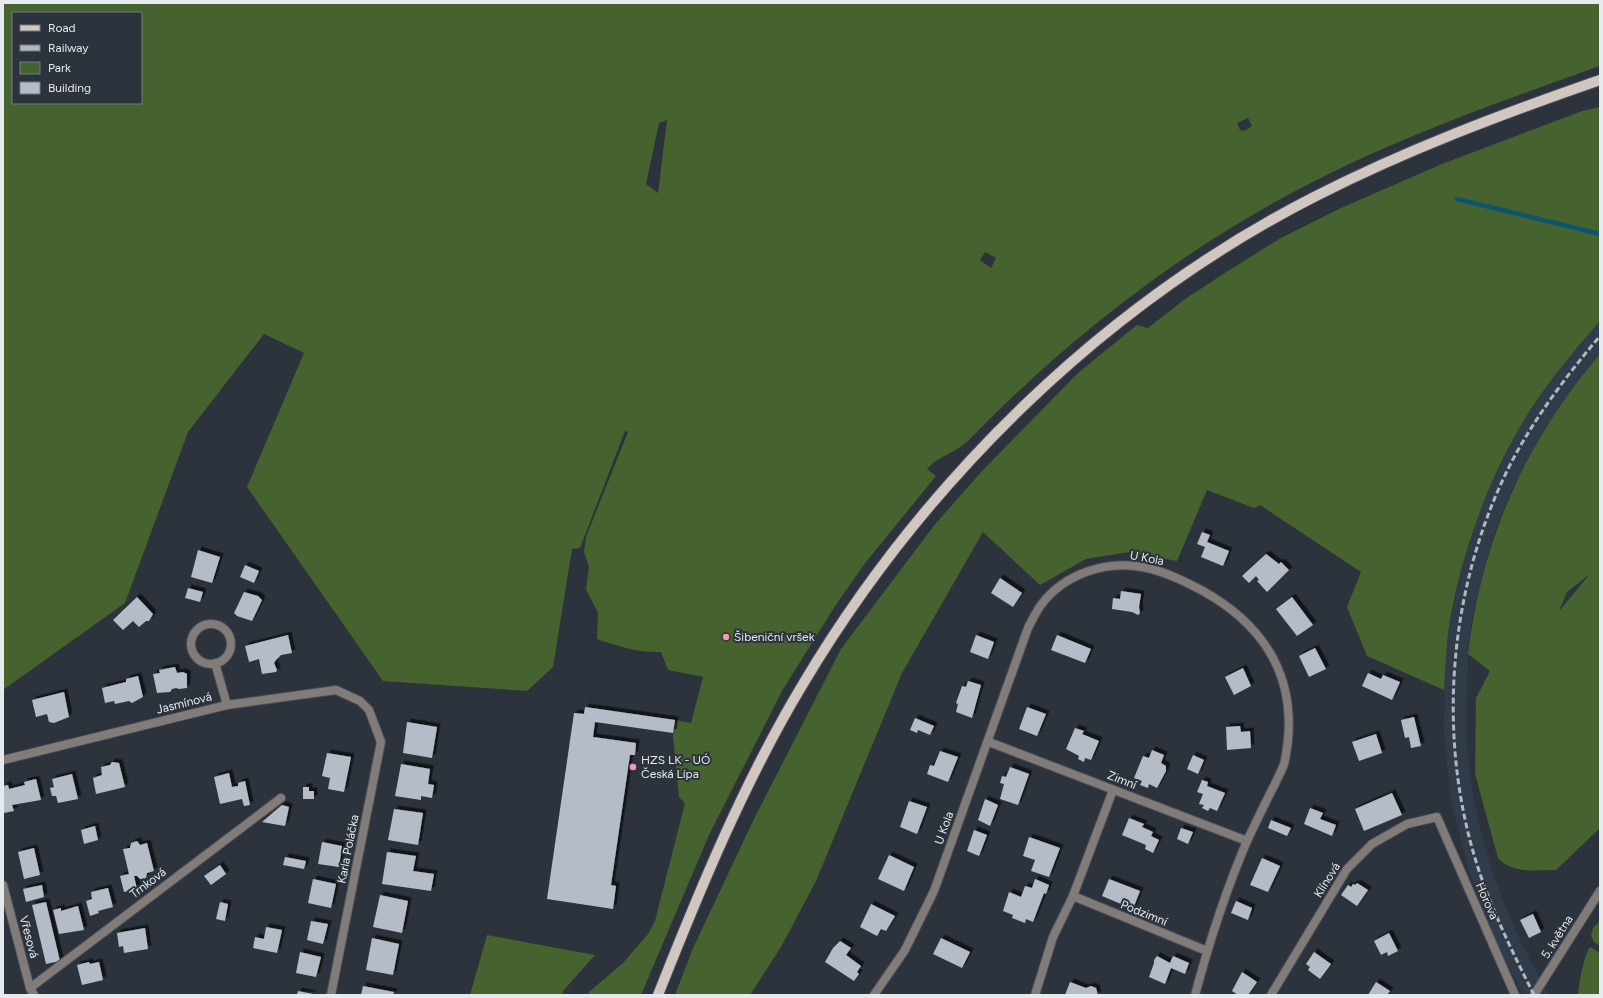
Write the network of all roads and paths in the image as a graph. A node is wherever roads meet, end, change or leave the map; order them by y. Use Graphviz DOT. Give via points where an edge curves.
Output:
graph roads {
  1 [pos="1600,80"];
  2 [pos="215,663"];
  3 [pos="227,705"];
  4 [pos="369,710"];
  5 [pos="989,742"];
  6 [pos="3,760"];
  7 [pos="1113,790"];
  8 [pos="281,798"];
  9 [pos="1437,817"];
  10 [pos="1247,842"];
  11 [pos="3,885"];
  12 [pos="1600,891"];
  13 [pos="1073,896"];
  14 [pos="1207,951"];
  15 [pos="32,991"];
  16 [pos="331,995"];
  17 [pos="658,995"];
  18 [pos="874,995"];
  19 [pos="1035,995"];
  20 [pos="1195,995"];
  21 [pos="1271,995"];
  22 [pos="1515,995"];
  23 [pos="1534,995"];
  1 -- 17 [label="main road" via="1468,127 1408,152 1264,225 1144,305 1088,349 1030,401 970,461 916,524 834,633 801,686 761,760 702,888"];
  2 -- 2 [label="street" via="202,661 193,651 191,644 195,631 206,624 219,625 229,633 231,639 232,646 226,657"];
  2 -- 3 [label="street"];
  3 -- 4 [label="street, Jasmínová" via="336,690 360,700"];
  3 -- 6 [label="street, Jasmínová"];
  4 -- 16 [label="street, Karla Poláčka" via="381,742"];
  5 -- 7 [label="street, Zimní"];
  5 -- 10 [label="street, U Kola" via="1028,628 1042,604 1061,586 1085,572 1111,565 1133,565 1167,574 1226,604 1241,616 1258,634 1276,664 1286,692 1289,738 1285,762"];
  5 -- 18 [label="street, U Kola" via="934,892 905,950"];
  7 -- 10 [label="street, Zimní"];
  7 -- 13 [label="street"];
  8 -- 15 [label="street, Trnková"];
  9 -- 21 [label="street, Klínová" via="1408,824 1372,844 1347,868"];
  9 -- 22 [label="street, Horova"];
  10 -- 14 [label="street, U Kola"];
  11 -- 15 [label="street, Vřesová"];
  12 -- 23 [label="street, 5. května"];
  13 -- 14 [label="street, Podzimní"];
  13 -- 19 [label="street" via="1053,937"];
  14 -- 20 [label="street, U Kola"];
}
